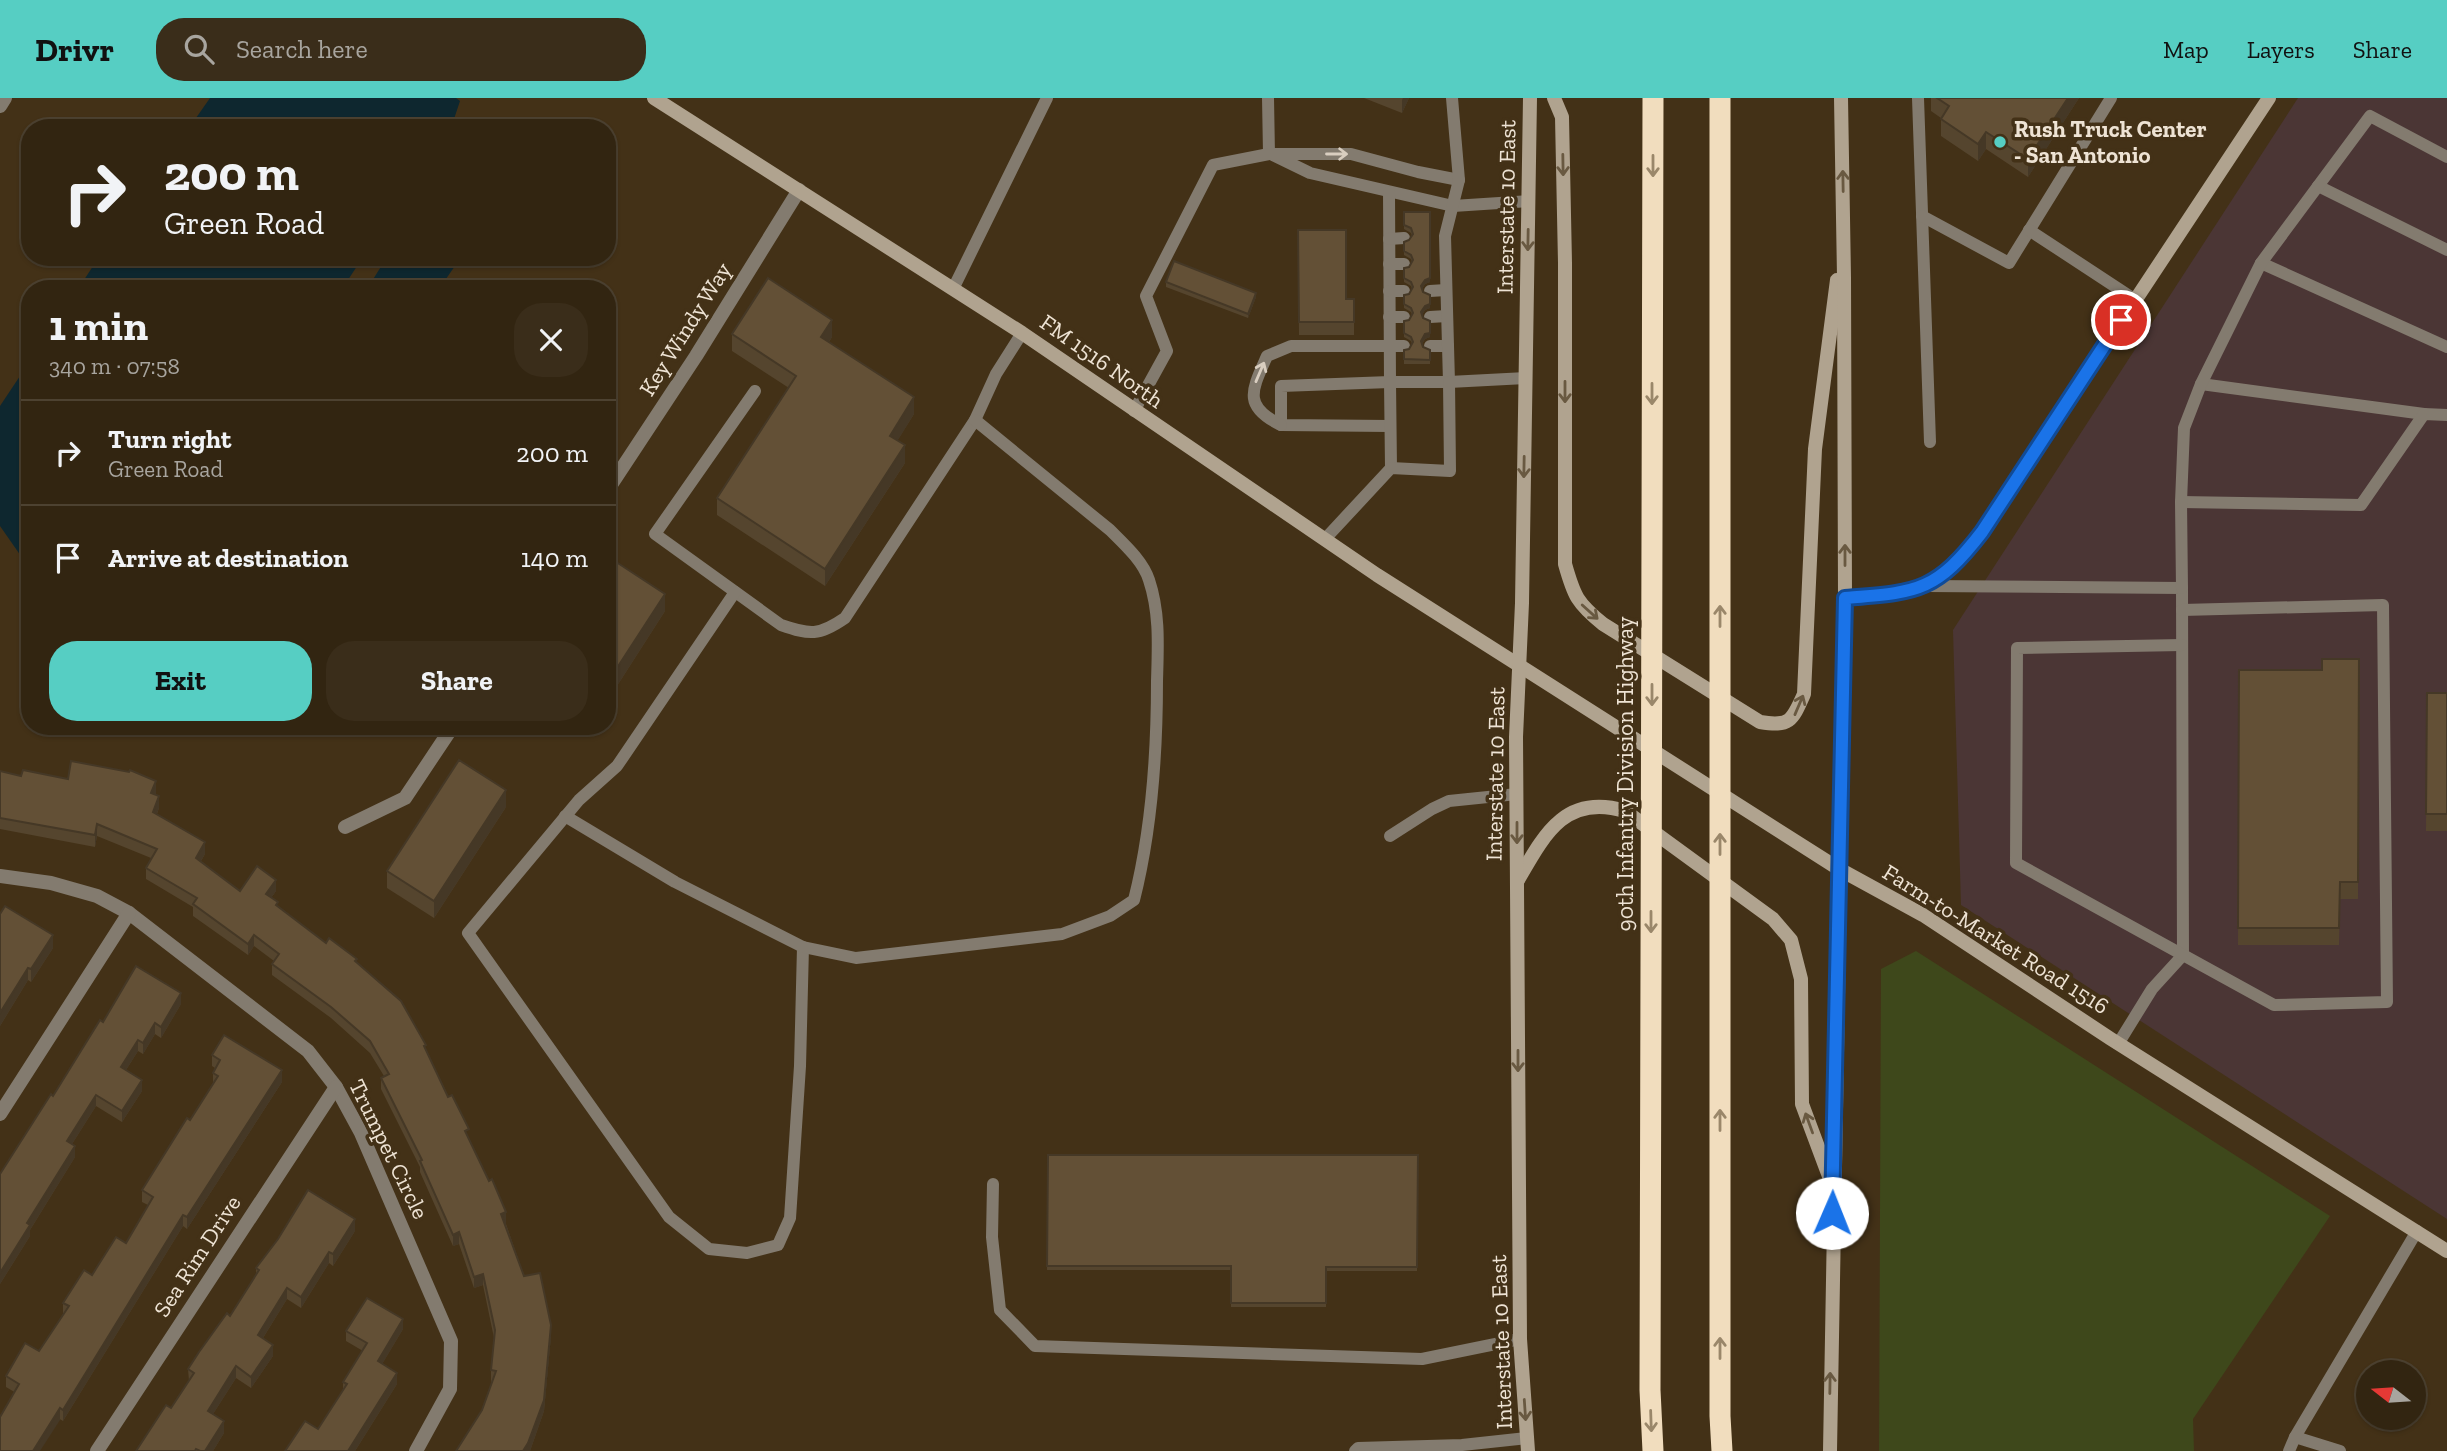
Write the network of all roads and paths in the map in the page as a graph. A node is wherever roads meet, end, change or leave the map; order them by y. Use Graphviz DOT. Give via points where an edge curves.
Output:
graph roads {
  1 [pos="5,98"];
  2 [pos="654,98"];
  3 [pos="1047,98"];
  4 [pos="1268,98"];
  5 [pos="1452,98"];
  6 [pos="1530,98"];
  7 [pos="1554,98"];
  8 [pos="1653,98"];
  9 [pos="1720,98"];
  10 [pos="1841,98"];
  11 [pos="1918,98"];
  12 [pos="2111,98"];
  13 [pos="2269,98"];
  14 [pos="0,106"];
  15 [pos="1269,154"];
  16 [pos="2447,156"];
  17 [pos="1459,180"];
  18 [pos="2318,186"];
  19 [pos="799,190"];
  20 [pos="1389,192"];
  21 [pos="1529,201"];
  22 [pos="1453,206"];
  23 [pos="1922,216"];
  24 [pos="1844,228"];
  25 [pos="2029,230"];
  26 [pos="1445,236"];
  27 [pos="1430,237"];
  28 [pos="1404,238"];
  29 [pos="1389,239"];
  30 [pos="2447,250"];
  31 [pos="1446,263"];
  32 [pos="1389,264"];
  33 [pos="1404,264"];
  34 [pos="1430,264"];
  35 [pos="2261,264"];
  36 [pos="953,289"];
  37 [pos="1446,290"];
  38 [pos="1390,291"];
  39 [pos="1404,291"];
  40 [pos="1430,291"];
  41 [pos="2134,299"];
  42 [pos="1447,316"];
  43 [pos="1389,317"];
  44 [pos="1404,317"];
  45 [pos="1430,317"];
  46 [pos="1022,333"];
  47 [pos="1390,346"];
  48 [pos="1404,346"];
  49 [pos="1430,346"];
  50 [pos="1448,346"];
  51 [pos="2447,347"];
  52 [pos="1526,378"];
  53 [pos="1390,382"];
  54 [pos="1449,382"];
  55 [pos="2202,384"];
  56 [pos="755,391"];
  57 [pos="1134,411"];
  58 [pos="2424,414"];
  59 [pos="2447,415"];
  60 [pos="975,420"];
  61 [pos="1281,425"];
  62 [pos="1390,426"];
  63 [pos="1930,442"];
  64 [pos="1391,468"];
  65 [pos="616,477"];
  66 [pos="2181,502"];
  67 [pos="1325,539"];
  68 [pos="1926,586"];
  69 [pos="2182,588"];
  70 [pos="735,592"];
  71 [pos="1845,598"];
  72 [pos="2182,610"];
  73 [pos="2182,645"];
  74 [pos="1520,667"];
  75 [pos="447,735"];
  76 [pos="1517,794"];
  77 [pos="565,816"];
  78 [pos="345,827"];
  79 [pos="1390,836"];
  80 [pos="1839,869"];
  81 [pos="0,876"];
  82 [pos="1517,883"];
  83 [pos="129,913"];
  84 [pos="803,947"];
  85 [pos="2183,955"];
  86 [pos="2118,1044"];
  87 [pos="336,1087"];
  88 [pos="0,1114"];
  89 [pos="993,1184"];
  90 [pos="1833,1186"];
  91 [pos="2417,1231"];
  92 [pos="2447,1251"];
  93 [pos="1520,1339"];
  94 [pos="2295,1437"];
  95 [pos="1527,1445"];
  96 [pos="97,1451"];
  97 [pos="416,1451"];
  98 [pos="1355,1451"];
  99 [pos="1653,1451"];
  100 [pos="1722,1451"];
  101 [pos="1830,1451"];
  102 [pos="2289,1451"];
  103 [pos="2340,1451"];
  1 -- 14 [label="street"];
  2 -- 19 [label="main road, FM 1516 North"];
  3 -- 36 [label="lane"];
  4 -- 15 [label="lane"];
  5 -- 17 [label="lane"];
  6 -- 21 [label="main road, Interstate 10 East"];
  7 -- 24 [label="main road, one-way" via="1562,117 1565,564 1572,590 1582,607 1603,624 1759,722 1779,725 1794,716 1804,694 1815,449"];
  8 -- 99 [label="highway, 90th Infantry Division Highway, one-way"];
  100 -- 9 [label="highway, one-way"];
  24 -- 10 [label="main road, one-way"];
  11 -- 23 [label="lane"];
  12 -- 25 [label="lane"];
  13 -- 41 [label="main road"];
  15 -- 17 [label="lane, one-way" via="1352,154"];
  15 -- 20 [label="lane" via="1310,173"];
  15 -- 57 [label="lane" via="1213,165 1146,296 1167,351"];
  16 -- 18 [label="lane" via="2370,116"];
  17 -- 22 [label="lane"];
  18 -- 30 [label="lane"];
  18 -- 35 [label="lane"];
  19 -- 36 [label="main road, FM 1516 North"];
  19 -- 65 [label="street, Key Windy Way"];
  20 -- 22 [label="lane"];
  20 -- 29 [label="lane"];
  21 -- 22 [label="lane"];
  21 -- 52 [label="main road, Interstate 10 East, one-way"];
  22 -- 26 [label="lane"];
  23 -- 25 [label="lane" via="2009,263"];
  23 -- 63 [label="lane"];
  71 -- 24 [label="main road, one-way"];
  25 -- 41 [label="lane"];
  26 -- 27 [label="lane"];
  26 -- 31 [label="lane"];
  28 -- 29 [label="lane"];
  29 -- 32 [label="lane"];
  31 -- 34 [label="lane"];
  31 -- 37 [label="lane"];
  32 -- 33 [label="lane"];
  32 -- 38 [label="lane"];
  35 -- 51 [label="lane"];
  35 -- 55 [label="lane"];
  36 -- 46 [label="main road, FM 1516 North"];
  37 -- 40 [label="lane"];
  37 -- 42 [label="lane"];
  38 -- 39 [label="lane"];
  38 -- 43 [label="lane"];
  41 -- 68 [label="main road" via="1982,532 1963,557"];
  42 -- 45 [label="lane"];
  42 -- 50 [label="lane"];
  43 -- 44 [label="lane"];
  43 -- 47 [label="lane"];
  46 -- 57 [label="main road, FM 1516 North"];
  46 -- 60 [label="lane"];
  47 -- 48 [label="lane"];
  47 -- 53 [label="lane"];
  61 -- 47 [label="lane, one-way" via="1263,416 1253,400 1255,382 1267,356 1291,346"];
  49 -- 50 [label="lane"];
  50 -- 54 [label="lane"];
  52 -- 54 [label="lane"];
  52 -- 74 [label="main road, Interstate 10 East, one-way"];
  53 -- 54 [label="lane"];
  53 -- 61 [label="lane" via="1281,386"];
  53 -- 62 [label="lane"];
  54 -- 64 [label="lane" via="1450,471"];
  55 -- 58 [label="lane"];
  55 -- 66 [label="lane" via="2184,428"];
  56 -- 70 [label="lane" via="655,534"];
  57 -- 67 [label="main road, FM 1516 North"];
  58 -- 59 [label="lane"];
  58 -- 66 [label="lane" via="2361,505"];
  60 -- 70 [label="lane" via="845,618 817,633 804,633 781,625"];
  60 -- 84 [label="lane" via="1110,530 1148,577 1158,614 1157,732 1145,858 1134,900 1110,916 1062,934 856,958"];
  61 -- 62 [label="lane"];
  62 -- 64 [label="lane"];
  64 -- 67 [label="lane"];
  66 -- 69 [label="lane"];
  67 -- 74 [label="main road, FM 1516 North"];
  68 -- 69 [label="lane"];
  68 -- 71 [label="main road" via="1906,593"];
  69 -- 72 [label="lane"];
  70 -- 77 [label="lane" via="617,766"];
  71 -- 80 [label="main road"];
  72 -- 73 [label="lane"];
  72 -- 85 [label="lane" via="2383,605 2387,1002 2274,1005"];
  73 -- 85 [label="lane"];
  73 -- 85 [label="lane" via="2017,648 2016,863"];
  74 -- 76 [label="main road, Interstate 10 East"];
  74 -- 80 [label="main road, Farm-to-Market Road 1516"];
  75 -- 78 [label="street" via="405,798"];
  76 -- 79 [label="lane" via="1449,800"];
  76 -- 82 [label="main road, Interstate 10 East, one-way"];
  77 -- 84 [label="lane" via="675,882"];
  77 -- 84 [label="lane" via="468,933 669,1217 709,1249 747,1254 778,1245 790,1218"];
  80 -- 86 [label="main road, Farm-to-Market Road 1516" via="1923,915"];
  80 -- 90 [label="main road"];
  81 -- 83 [label="street, Trumpet Circle" via="97,896"];
  90 -- 82 [label="main road, one-way" via="1802,1104 1801,979 1791,940 1773,919 1625,811 1606,805 1580,809 1558,821 1541,839"];
  82 -- 93 [label="main road, Interstate 10 East, one-way"];
  83 -- 87 [label="street, Trumpet Circle" via="308,1051"];
  83 -- 88 [label="street"];
  85 -- 86 [label="lane" via="2152,989"];
  86 -- 91 [label="main road, Farm-to-Market Road 1516"];
  87 -- 96 [label="street, Sea Rim Drive"];
  87 -- 97 [label="street, Trumpet Circle" via="361,1133 451,1341 450,1389"];
  89 -- 93 [label="lane" via="992,1237 1000,1310 1035,1346 1422,1359"];
  101 -- 90 [label="main road, one-way"];
  91 -- 92 [label="main road, Farm-to-Market Road 1516"];
  91 -- 94 [label="lane"];
  93 -- 95 [label="main road, Interstate 10 East, one-way"];
  94 -- 102 [label="lane"];
  94 -- 103 [label="lane"];
  95 -- 98 [label="lane"];
}
